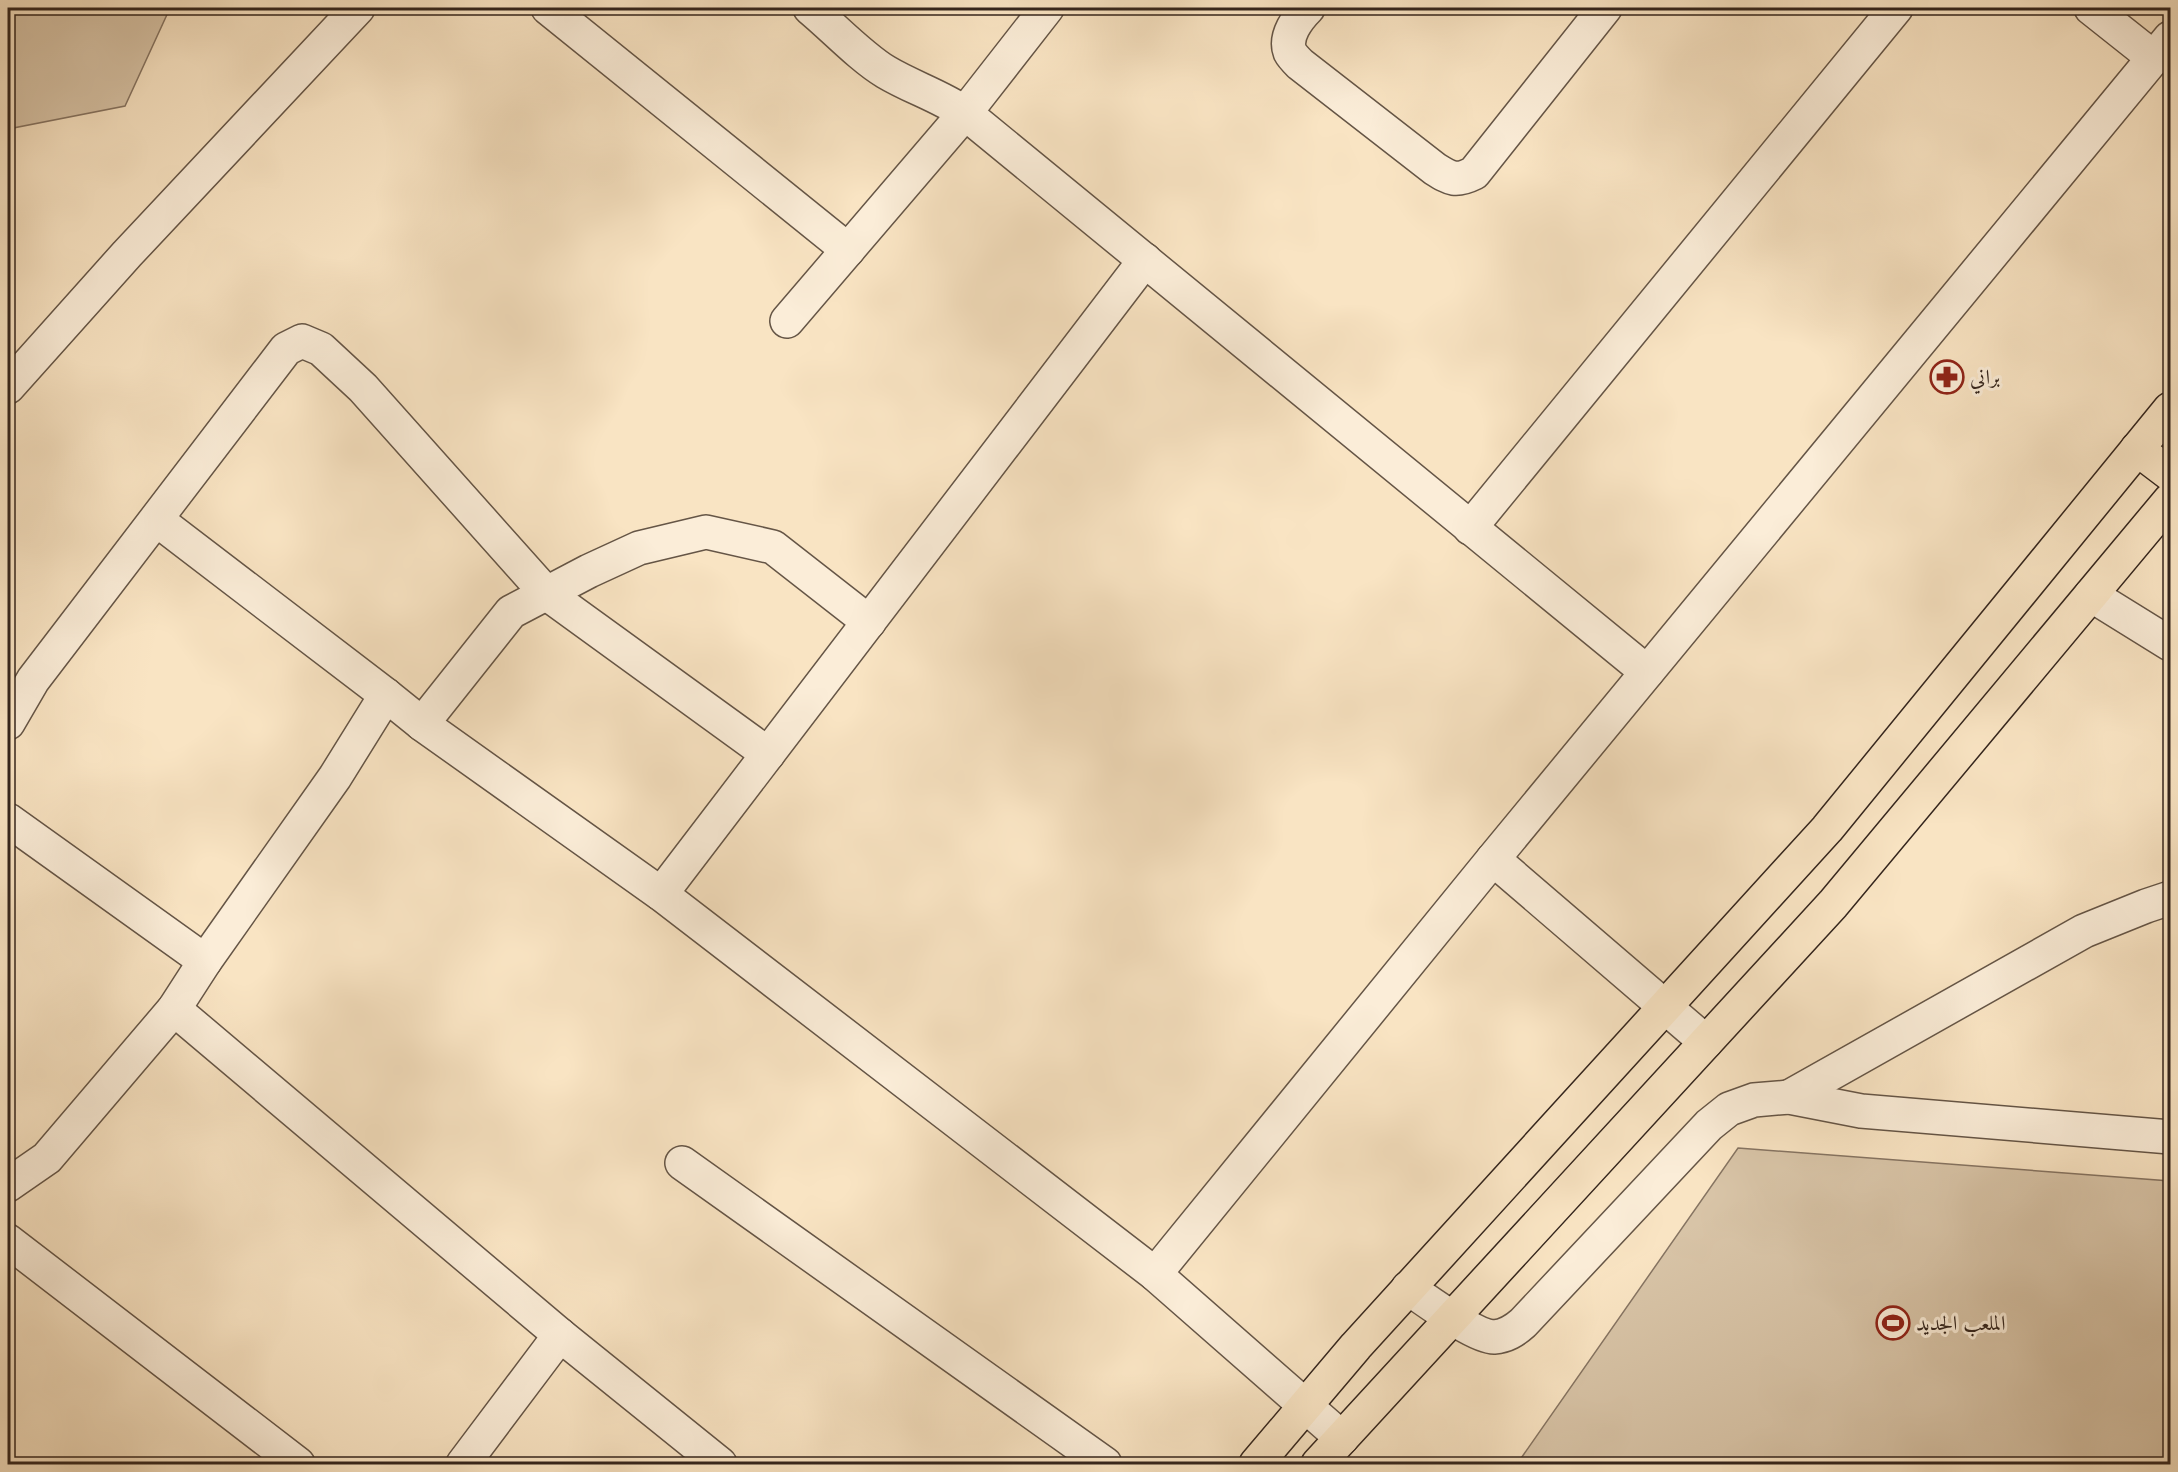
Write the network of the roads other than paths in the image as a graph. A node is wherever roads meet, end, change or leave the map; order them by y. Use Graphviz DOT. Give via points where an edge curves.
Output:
graph roads {
  1 [pos="358,8"];
  2 [pos="548,8"];
  3 [pos="810,8"];
  4 [pos="1047,8"];
  5 [pos="1308,8"];
  6 [pos="1605,8"];
  7 [pos="1896,8"];
  8 [pos="2091,8"];
  9 [pos="2162,48"];
  10 [pos="964,113"];
  11 [pos="848,250"];
  12 [pos="1145,260"];
  13 [pos="787,321"];
  14 [pos="8,387"];
  15 [pos="2170,408"];
  16 [pos="2137,449"];
  17 [pos="2170,474"];
  18 [pos="2170,500"];
  19 [pos="157,520"];
  20 [pos="1470,528"];
  21 [pos="546,593"];
  22 [pos="2091,595"];
  23 [pos="869,622"];
  24 [pos="2170,644"];
  25 [pos="1647,672"];
  26 [pos="386,695"];
  27 [pos="8,723"];
  28 [pos="422,724"];
  29 [pos="768,754"];
  30 [pos="8,820"];
  31 [pos="1493,858"];
  32 [pos="661,894"];
  33 [pos="2170,898"];
  34 [pos="205,961"];
  35 [pos="1664,1006"];
  36 [pos="174,1009"];
  37 [pos="1706,1042"];
  38 [pos="1789,1097"];
  39 [pos="2170,1137"];
  40 [pos="682,1163"];
  41 [pos="8,1185"];
  42 [pos="8,1241"];
  43 [pos="1155,1274"];
  44 [pos="1408,1288"];
  45 [pos="1453,1317"];
  46 [pos="560,1335"];
  47 [pos="1305,1405"];
  48 [pos="1342,1438"];
  49 [pos="298,1464"];
  50 [pos="463,1464"];
  51 [pos="720,1464"];
  52 [pos="1104,1464"];
  53 [pos="1256,1464"];
  54 [pos="1318,1464"];
  1 -- 14 [label="street"];
  2 -- 11 [label="street"];
  3 -- 10 [label="street" via="882,69"];
  4 -- 10 [label="street"];
  5 -- 6 [label="street" via="1297,20 1290,37 1290,51 1300,64 1435,169 1454,179 1474,173"];
  7 -- 20 [label="street"];
  8 -- 9 [label="street"];
  9 -- 25 [label="street"];
  10 -- 11 [label="street"];
  10 -- 12 [label="street"];
  11 -- 13 [label="street"];
  12 -- 20 [label="street"];
  12 -- 23 [label="street"];
  15 -- 16 [label="main road"];
  16 -- 17 [label="main road"];
  16 -- 35 [label="main road" via="1827,829"];
  18 -- 22 [label="main road"];
  19 -- 21 [label="street" via="286,349 302,342 321,349 363,388"];
  19 -- 26 [label="street"];
  19 -- 27 [label="street" via="33,680"];
  20 -- 25 [label="street"];
  21 -- 23 [label="street" via="639,548 706,532 773,548"];
  21 -- 28 [label="street" via="512,612"];
  21 -- 29 [label="street"];
  22 -- 24 [label="street"];
  22 -- 37 [label="main road" via="1833,904"];
  23 -- 29 [label="street"];
  25 -- 31 [label="street"];
  26 -- 28 [label="street"];
  26 -- 34 [label="street" via="335,777"];
  28 -- 32 [label="street"];
  29 -- 32 [label="street"];
  30 -- 34 [label="street"];
  31 -- 35 [label="street"];
  31 -- 43 [label="street"];
  32 -- 43 [label="street"];
  33 -- 38 [label="street" via="2084,931"];
  34 -- 36 [label="street"];
  35 -- 37 [label="street"];
  35 -- 44 [label="main road"];
  36 -- 41 [label="street" via="47,1158"];
  36 -- 46 [label="street"];
  37 -- 45 [label="main road"];
  38 -- 39 [label="street" via="1861,1111"];
  38 -- 45 [label="street" via="1754,1100 1729,1109 1709,1125 1511,1333 1493,1337 1478,1333"];
  40 -- 52 [label="street"];
  42 -- 49 [label="street"];
  43 -- 47 [label="street"];
  44 -- 45 [label="street"];
  44 -- 47 [label="main road"];
  45 -- 48 [label="main road"];
  46 -- 50 [label="street"];
  46 -- 51 [label="street"];
  47 -- 48 [label="street"];
  47 -- 53 [label="main road"];
  48 -- 54 [label="main road"];
}
